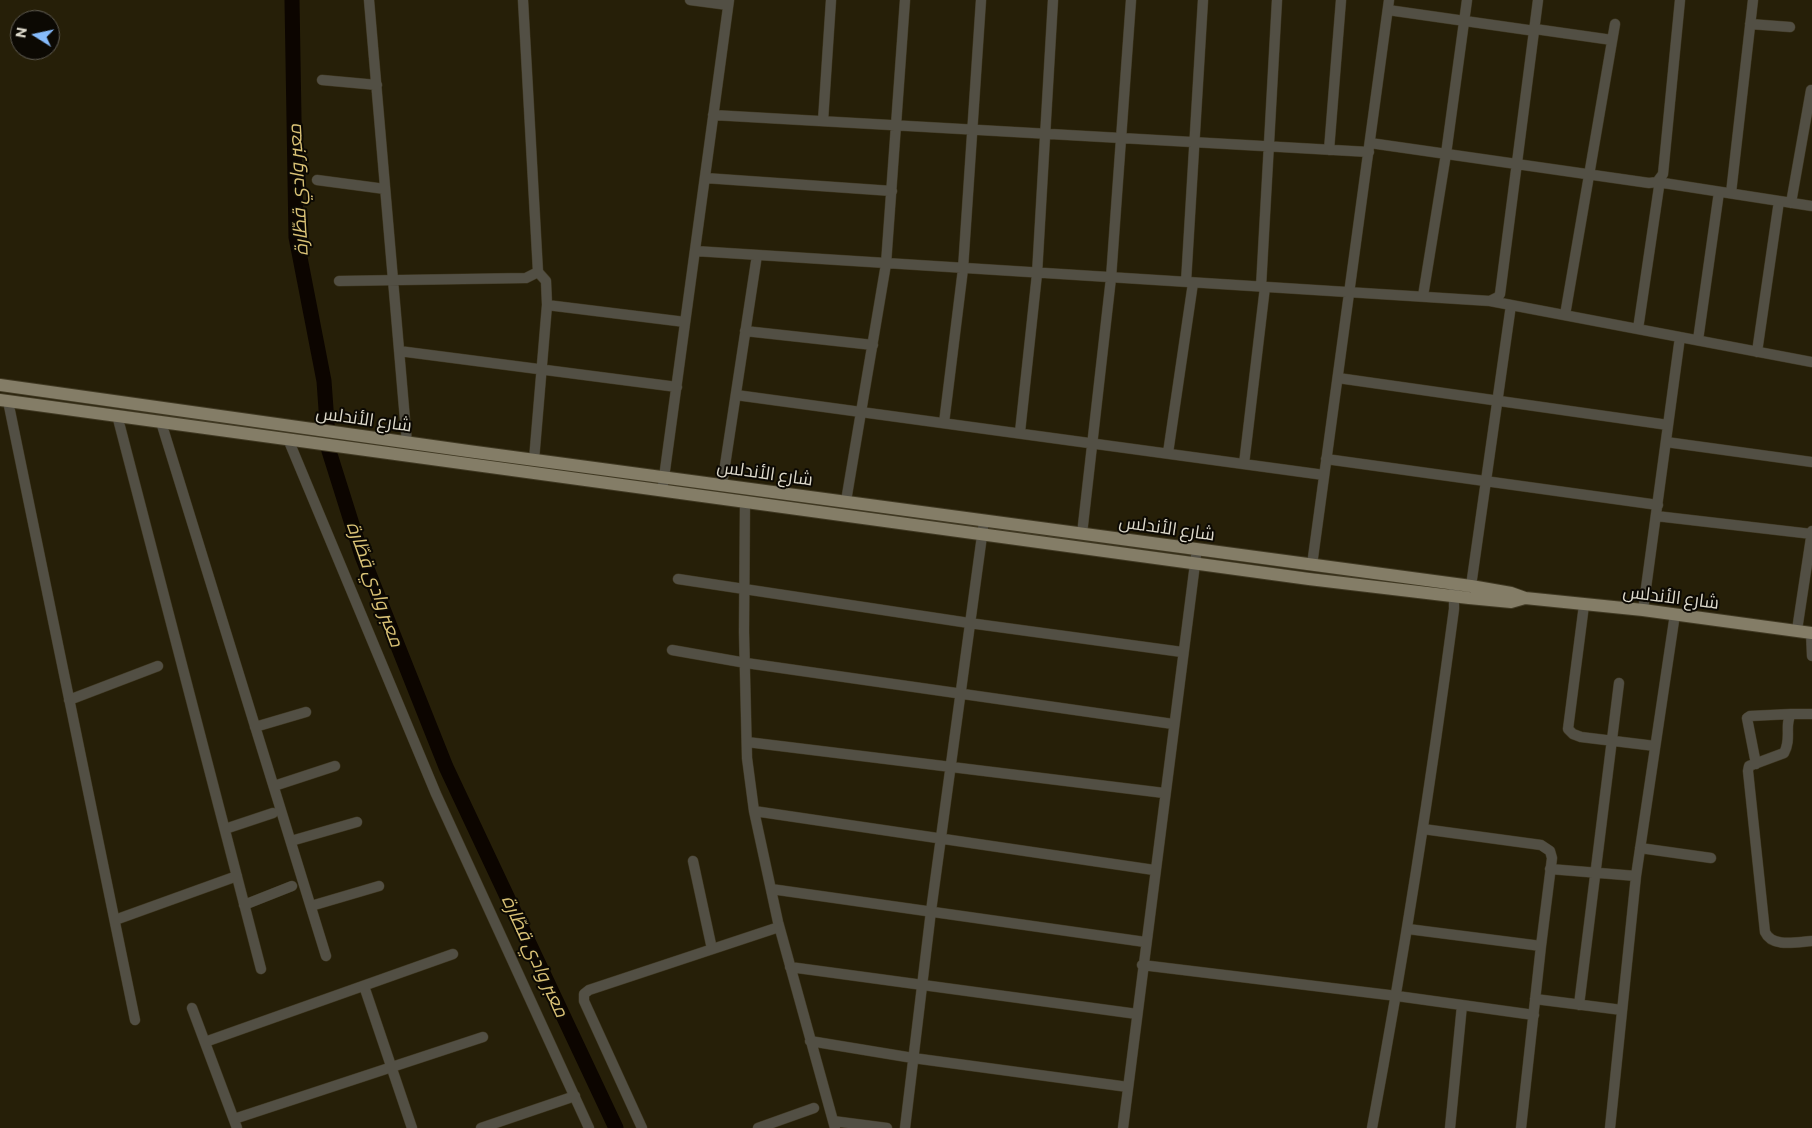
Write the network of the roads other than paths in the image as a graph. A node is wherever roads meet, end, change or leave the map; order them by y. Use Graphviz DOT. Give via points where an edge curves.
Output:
graph roads {
  1 [pos="369,0"];
  2 [pos="523,0"];
  3 [pos="690,0"];
  4 [pos="831,0"];
  5 [pos="905,0"];
  6 [pos="981,0"];
  7 [pos="1053,0"];
  8 [pos="1131,0"];
  9 [pos="1203,0"];
  10 [pos="1277,0"];
  11 [pos="1341,0"];
  12 [pos="1467,0"];
  13 [pos="1538,0"];
  14 [pos="1680,0"];
  15 [pos="1753,0"];
  16 [pos="728,2"];
  17 [pos="1389,5"];
  18 [pos="1464,22"];
  19 [pos="1615,24"];
  20 [pos="1750,24"];
  21 [pos="1790,27"];
  22 [pos="1535,30"];
  23 [pos="1612,40"];
  24 [pos="322,80"];
  25 [pos="376,85"];
  26 [pos="1811,95"];
  27 [pos="713,115"];
  28 [pos="824,121"];
  29 [pos="897,126"];
  30 [pos="972,130"];
  31 [pos="1808,130"];
  32 [pos="1045,134"];
  33 [pos="1121,139"];
  34 [pos="1193,143"];
  35 [pos="1269,147"];
  36 [pos="1369,148"];
  37 [pos="1329,150"];
  38 [pos="1446,154"];
  39 [pos="1517,164"];
  40 [pos="1589,174"];
  41 [pos="705,178"];
  42 [pos="317,180"];
  43 [pos="1659,182"];
  44 [pos="385,189"];
  45 [pos="892,191"];
  46 [pos="1719,192"];
  47 [pos="1730,193"];
  48 [pos="1779,201"];
  49 [pos="1791,203"];
  50 [pos="1812,206"];
  51 [pos="695,251"];
  52 [pos="757,255"];
  53 [pos="886,264"];
  54 [pos="964,269"];
  55 [pos="538,272"];
  56 [pos="1037,274"];
  57 [pos="1111,278"];
  58 [pos="393,280"];
  59 [pos="340,281"];
  60 [pos="1189,283"];
  61 [pos="1263,287"];
  62 [pos="1350,291"];
  63 [pos="1422,296"];
  64 [pos="1490,301"];
  65 [pos="547,305"];
  66 [pos="1512,305"];
  67 [pos="1565,315"];
  68 [pos="685,322"];
  69 [pos="1638,329"];
  70 [pos="746,331"];
  71 [pos="1680,337"];
  72 [pos="1698,340"];
  73 [pos="873,345"];
  74 [pos="399,351"];
  75 [pos="1757,352"];
  76 [pos="1812,362"];
  77 [pos="542,370"];
  78 [pos="1338,378"];
  79 [pos="0,385"];
  80 [pos="677,387"];
  81 [pos="736,394"];
  82 [pos="4,400"];
  83 [pos="1498,401"];
  84 [pos="860,413"];
  85 [pos="117,415"];
  86 [pos="161,422"];
  87 [pos="944,423"];
  88 [pos="1668,425"];
  89 [pos="1020,432"];
  90 [pos="288,439"];
  91 [pos="1666,442"];
  92 [pos="407,443"];
  93 [pos="1092,443"];
  94 [pos="1168,454"];
  95 [pos="1326,459"];
  96 [pos="534,460"];
  97 [pos="1812,462"];
  98 [pos="1244,464"];
  99 [pos="1324,475"];
  100 [pos="1486,482"];
  101 [pos="663,483"];
  102 [pos="722,485"];
  103 [pos="745,501"];
  104 [pos="846,501"];
  105 [pos="1657,510"];
  106 [pos="984,520"];
  107 [pos="1812,533"];
  108 [pos="982,534"];
  109 [pos="1082,534"];
  110 [pos="1195,557"];
  111 [pos="1312,565"];
  112 [pos="678,579"];
  113 [pos="1454,583"];
  114 [pos="1471,586"];
  115 [pos="744,591"];
  116 [pos="1454,597"];
  117 [pos="1525,598"];
  118 [pos="1584,605"];
  119 [pos="1643,610"];
  120 [pos="1675,614"];
  121 [pos="969,623"];
  122 [pos="1796,630"];
  123 [pos="1811,632"];
  124 [pos="672,650"];
  125 [pos="1182,652"];
  126 [pos="1812,656"];
  127 [pos="746,663"];
  128 [pos="158,666"];
  129 [pos="1619,683"];
  130 [pos="960,693"];
  131 [pos="69,700"];
  132 [pos="306,712"];
  133 [pos="1792,714"];
  134 [pos="1812,714"];
  135 [pos="1173,724"];
  136 [pos="255,727"];
  137 [pos="1612,741"];
  138 [pos="747,742"];
  139 [pos="1655,746"];
  140 [pos="1756,764"];
  141 [pos="335,766"];
  142 [pos="950,767"];
  143 [pos="274,786"];
  144 [pos="1164,793"];
  145 [pos="754,811"];
  146 [pos="272,813"];
  147 [pos="357,822"];
  148 [pos="225,829"];
  149 [pos="1423,829"];
  150 [pos="941,838"];
  151 [pos="291,841"];
  152 [pos="1640,848"];
  153 [pos="1711,858"];
  154 [pos="694,861"];
  155 [pos="1550,869"];
  156 [pos="1154,870"];
  157 [pos="1596,872"];
  158 [pos="237,876"];
  159 [pos="1636,876"];
  160 [pos="292,886"];
  161 [pos="379,886"];
  162 [pos="771,889"];
  163 [pos="244,905"];
  164 [pos="311,906"];
  165 [pos="931,911"];
  166 [pos="115,920"];
  167 [pos="779,927"];
  168 [pos="1408,928"];
  169 [pos="1812,941"];
  170 [pos="1145,942"];
  171 [pos="1541,946"];
  172 [pos="712,950"];
  173 [pos="453,954"];
  174 [pos="326,956"];
  175 [pos="1142,965"];
  176 [pos="790,967"];
  177 [pos="261,969"];
  178 [pos="922,984"];
  179 [pos="364,986"];
  180 [pos="1397,996"];
  181 [pos="1536,999"];
  182 [pos="1462,1005"];
  183 [pos="1580,1005"];
  184 [pos="192,1008"];
  185 [pos="1622,1010"];
  186 [pos="1136,1014"];
  187 [pos="1534,1015"];
  188 [pos="135,1020"];
  189 [pos="483,1037"];
  190 [pos="810,1041"];
  191 [pos="206,1042"];
  192 [pos="914,1058"];
  193 [pos="391,1066"];
  194 [pos="1128,1087"];
  195 [pos="575,1096"];
  196 [pos="814,1108"];
  197 [pos="235,1124"];
  198 [pos="834,1124"];
  199 [pos="412,1128"];
  200 [pos="481,1128"];
  201 [pos="589,1128"];
  202 [pos="642,1128"];
  203 [pos="758,1128"];
  204 [pos="887,1128"];
  205 [pos="905,1128"];
  206 [pos="1123,1128"];
  207 [pos="1372,1128"];
  208 [pos="1450,1128"];
  209 [pos="1521,1128"];
  210 [pos="1610,1128"];
  1 -- 25 [label="street"];
  2 -- 55 [label="street"];
  3 -- 16 [label="street"];
  4 -- 28 [label="street"];
  5 -- 29 [label="street"];
  6 -- 30 [label="street"];
  7 -- 32 [label="street"];
  8 -- 33 [label="street"];
  9 -- 34 [label="street"];
  10 -- 35 [label="street"];
  11 -- 37 [label="street"];
  12 -- 18 [label="street"];
  13 -- 22 [label="street"];
  14 -- 43 [label="street"];
  15 -- 20 [label="street"];
  16 -- 27 [label="street"];
  17 -- 18 [label="street"];
  17 -- 36 [label="street"];
  18 -- 22 [label="street"];
  18 -- 38 [label="street"];
  19 -- 23 [label="street"];
  20 -- 21 [label="street"];
  20 -- 47 [label="street"];
  22 -- 23 [label="street"];
  22 -- 39 [label="street"];
  23 -- 40 [label="street"];
  24 -- 25 [label="street"];
  25 -- 44 [label="street"];
  26 -- 31 [label="street"];
  27 -- 28 [label="street"];
  27 -- 41 [label="street"];
  28 -- 29 [label="street"];
  29 -- 30 [label="street"];
  29 -- 45 [label="street"];
  30 -- 32 [label="street"];
  30 -- 54 [label="street"];
  31 -- 49 [label="street"];
  32 -- 33 [label="street"];
  32 -- 56 [label="street"];
  33 -- 34 [label="street"];
  33 -- 57 [label="street"];
  34 -- 35 [label="street"];
  34 -- 60 [label="street"];
  35 -- 37 [label="street"];
  35 -- 61 [label="street"];
  36 -- 37 [label="street"];
  36 -- 38 [label="street"];
  36 -- 62 [label="street"];
  38 -- 39 [label="street"];
  38 -- 63 [label="street"];
  39 -- 40 [label="street"];
  39 -- 64 [label="street" via="1500,294"];
  40 -- 43 [label="street"];
  40 -- 67 [label="street"];
  41 -- 45 [label="street"];
  41 -- 51 [label="street"];
  42 -- 44 [label="street"];
  43 -- 46 [label="street"];
  43 -- 69 [label="street"];
  44 -- 58 [label="street"];
  45 -- 53 [label="street"];
  46 -- 47 [label="street"];
  46 -- 72 [label="street"];
  47 -- 48 [label="street"];
  48 -- 49 [label="street"];
  48 -- 75 [label="street"];
  49 -- 50 [label="street"];
  51 -- 52 [label="street"];
  51 -- 68 [label="street"];
  52 -- 53 [label="street"];
  52 -- 70 [label="street"];
  53 -- 54 [label="street"];
  53 -- 73 [label="street"];
  54 -- 56 [label="street"];
  54 -- 87 [label="street"];
  55 -- 58 [label="street" via="526,278"];
  55 -- 65 [label="street" via="546,280"];
  56 -- 57 [label="street"];
  56 -- 89 [label="street"];
  57 -- 60 [label="street"];
  57 -- 93 [label="street"];
  58 -- 59 [label="street"];
  58 -- 74 [label="street"];
  60 -- 61 [label="street"];
  60 -- 94 [label="street"];
  61 -- 62 [label="street"];
  61 -- 98 [label="street"];
  62 -- 63 [label="street"];
  62 -- 78 [label="street"];
  63 -- 64 [label="street"];
  64 -- 66 [label="street"];
  65 -- 68 [label="street"];
  65 -- 77 [label="street"];
  66 -- 67 [label="street"];
  66 -- 83 [label="street"];
  67 -- 69 [label="street"];
  68 -- 80 [label="street"];
  69 -- 71 [label="street"];
  70 -- 73 [label="street"];
  70 -- 81 [label="street"];
  71 -- 72 [label="street"];
  71 -- 88 [label="street"];
  72 -- 75 [label="street"];
  73 -- 84 [label="street"];
  74 -- 77 [label="street"];
  74 -- 92 [label="street"];
  75 -- 76 [label="street"];
  77 -- 80 [label="street"];
  77 -- 96 [label="street"];
  78 -- 83 [label="street"];
  78 -- 95 [label="street"];
  79 -- 92 [label="main road, شارع الأندلس"];
  80 -- 101 [label="street"];
  81 -- 84 [label="street"];
  81 -- 102 [label="street"];
  82 -- 85 [label="main road, شارع الأندلس"];
  82 -- 131 [label="street"];
  83 -- 88 [label="street"];
  83 -- 100 [label="street"];
  84 -- 87 [label="street"];
  84 -- 104 [label="street"];
  85 -- 86 [label="main road, شارع الأندلس"];
  85 -- 148 [label="street"];
  86 -- 90 [label="main road, شارع الأندلس"];
  86 -- 136 [label="street"];
  87 -- 89 [label="street"];
  88 -- 91 [label="street"];
  89 -- 93 [label="street"];
  90 -- 101 [label="main road, شارع الأندلس"];
  90 -- 195 [label="street" via="436,794"];
  91 -- 97 [label="street"];
  91 -- 105 [label="street"];
  92 -- 96 [label="main road, شارع الأندلس"];
  93 -- 94 [label="street"];
  93 -- 109 [label="street"];
  94 -- 98 [label="street"];
  95 -- 99 [label="street"];
  95 -- 100 [label="street"];
  96 -- 101 [label="main road, شارع الأندلس"];
  98 -- 99 [label="street"];
  99 -- 111 [label="street"];
  100 -- 105 [label="street"];
  100 -- 114 [label="street"];
  101 -- 102 [label="main road, شارع الأندلس"];
  101 -- 103 [label="main road, شارع الأندلس"];
  102 -- 104 [label="main road, شارع الأندلس"];
  103 -- 108 [label="main road, شارع الأندلس"];
  103 -- 115 [label="street"];
  104 -- 106 [label="main road, شارع الأندلس"];
  105 -- 107 [label="street"];
  105 -- 119 [label="street"];
  106 -- 108 [label="street"];
  106 -- 109 [label="main road, شارع الأندلس"];
  107 -- 122 [label="street"];
  108 -- 110 [label="main road, شارع الأندلس"];
  108 -- 121 [label="street"];
  109 -- 110 [label="main road, شارع الأندلس"];
  110 -- 111 [label="main road, شارع الأندلس"];
  110 -- 116 [label="main road, شارع الأندلس"];
  110 -- 125 [label="street"];
  111 -- 113 [label="main road, شارع الأندلس"];
  112 -- 115 [label="street"];
  113 -- 114 [label="main road, شارع الأندلس"];
  113 -- 116 [label="street"];
  114 -- 117 [label="main road, شارع الأندلس"];
  115 -- 121 [label="street"];
  115 -- 127 [label="street"];
  116 -- 117 [label="main road, شارع الأندلس" via="1510,602"];
  116 -- 149 [label="street"];
  117 -- 118 [label="main road, شارع الأندلس"];
  118 -- 119 [label="main road, شارع الأندلس"];
  118 -- 137 [label="street" via="1568,729 1573,734"];
  119 -- 120 [label="main road, شارع الأندلس"];
  120 -- 122 [label="main road, شارع الأندلس"];
  120 -- 139 [label="street"];
  121 -- 125 [label="street"];
  121 -- 130 [label="street"];
  122 -- 123 [label="main road, شارع الأندلس"];
  123 -- 126 [label="street"];
  124 -- 127 [label="street"];
  125 -- 135 [label="street"];
  127 -- 130 [label="street"];
  127 -- 138 [label="street"];
  128 -- 131 [label="street"];
  129 -- 137 [label="street"];
  130 -- 135 [label="street"];
  130 -- 142 [label="street"];
  131 -- 166 [label="street"];
  132 -- 136 [label="street"];
  133 -- 134 [label="street"];
  133 -- 140 [label="street" via="1788,724 1788,746 1784,753"];
  133 -- 140 [label="street" via="1747,718"];
  135 -- 144 [label="street"];
  136 -- 143 [label="street"];
  137 -- 139 [label="street"];
  137 -- 157 [label="street"];
  138 -- 142 [label="street"];
  138 -- 145 [label="street"];
  139 -- 152 [label="street"];
  140 -- 169 [label="street" via="1748,771 1764,932 1774,942"];
  141 -- 143 [label="street"];
  142 -- 144 [label="street"];
  142 -- 150 [label="street"];
  143 -- 151 [label="street"];
  144 -- 156 [label="street"];
  145 -- 150 [label="street"];
  145 -- 162 [label="street"];
  146 -- 148 [label="street"];
  147 -- 151 [label="street"];
  148 -- 158 [label="street"];
  149 -- 155 [label="street" via="1541,844 1550,850"];
  149 -- 168 [label="street"];
  150 -- 156 [label="street"];
  150 -- 165 [label="street"];
  151 -- 164 [label="street"];
  152 -- 153 [label="street"];
  152 -- 159 [label="street"];
  154 -- 172 [label="street"];
  155 -- 157 [label="street"];
  155 -- 171 [label="street"];
  156 -- 170 [label="street"];
  157 -- 159 [label="street"];
  157 -- 183 [label="street"];
  158 -- 163 [label="street"];
  158 -- 166 [label="street"];
  159 -- 185 [label="street"];
  160 -- 163 [label="street"];
  161 -- 164 [label="street"];
  162 -- 165 [label="street"];
  162 -- 167 [label="street"];
  163 -- 177 [label="street"];
  164 -- 174 [label="street"];
  165 -- 170 [label="street"];
  165 -- 178 [label="street"];
  166 -- 188 [label="street"];
  167 -- 172 [label="street"];
  167 -- 176 [label="street"];
  168 -- 171 [label="street"];
  168 -- 180 [label="street"];
  170 -- 175 [label="street"];
  171 -- 181 [label="street"];
  172 -- 202 [label="street" via="584,994 584,1001"];
  173 -- 179 [label="street"];
  175 -- 180 [label="street"];
  175 -- 186 [label="street"];
  176 -- 178 [label="street"];
  176 -- 190 [label="street"];
  178 -- 186 [label="street"];
  178 -- 192 [label="street"];
  179 -- 191 [label="street"];
  179 -- 193 [label="street"];
  180 -- 182 [label="street"];
  180 -- 207 [label="street"];
  181 -- 183 [label="street"];
  181 -- 187 [label="street"];
  182 -- 187 [label="street"];
  182 -- 208 [label="street"];
  183 -- 185 [label="street"];
  184 -- 191 [label="street"];
  185 -- 210 [label="street"];
  186 -- 194 [label="street"];
  187 -- 209 [label="street"];
  189 -- 193 [label="street"];
  190 -- 192 [label="street"];
  190 -- 198 [label="street"];
  191 -- 197 [label="street"];
  192 -- 194 [label="street"];
  192 -- 205 [label="street"];
  193 -- 197 [label="street"];
  193 -- 199 [label="street"];
  194 -- 206 [label="street"];
  195 -- 200 [label="street"];
  195 -- 201 [label="street"];
  196 -- 203 [label="street"];
  198 -- 204 [label="street"];
}
